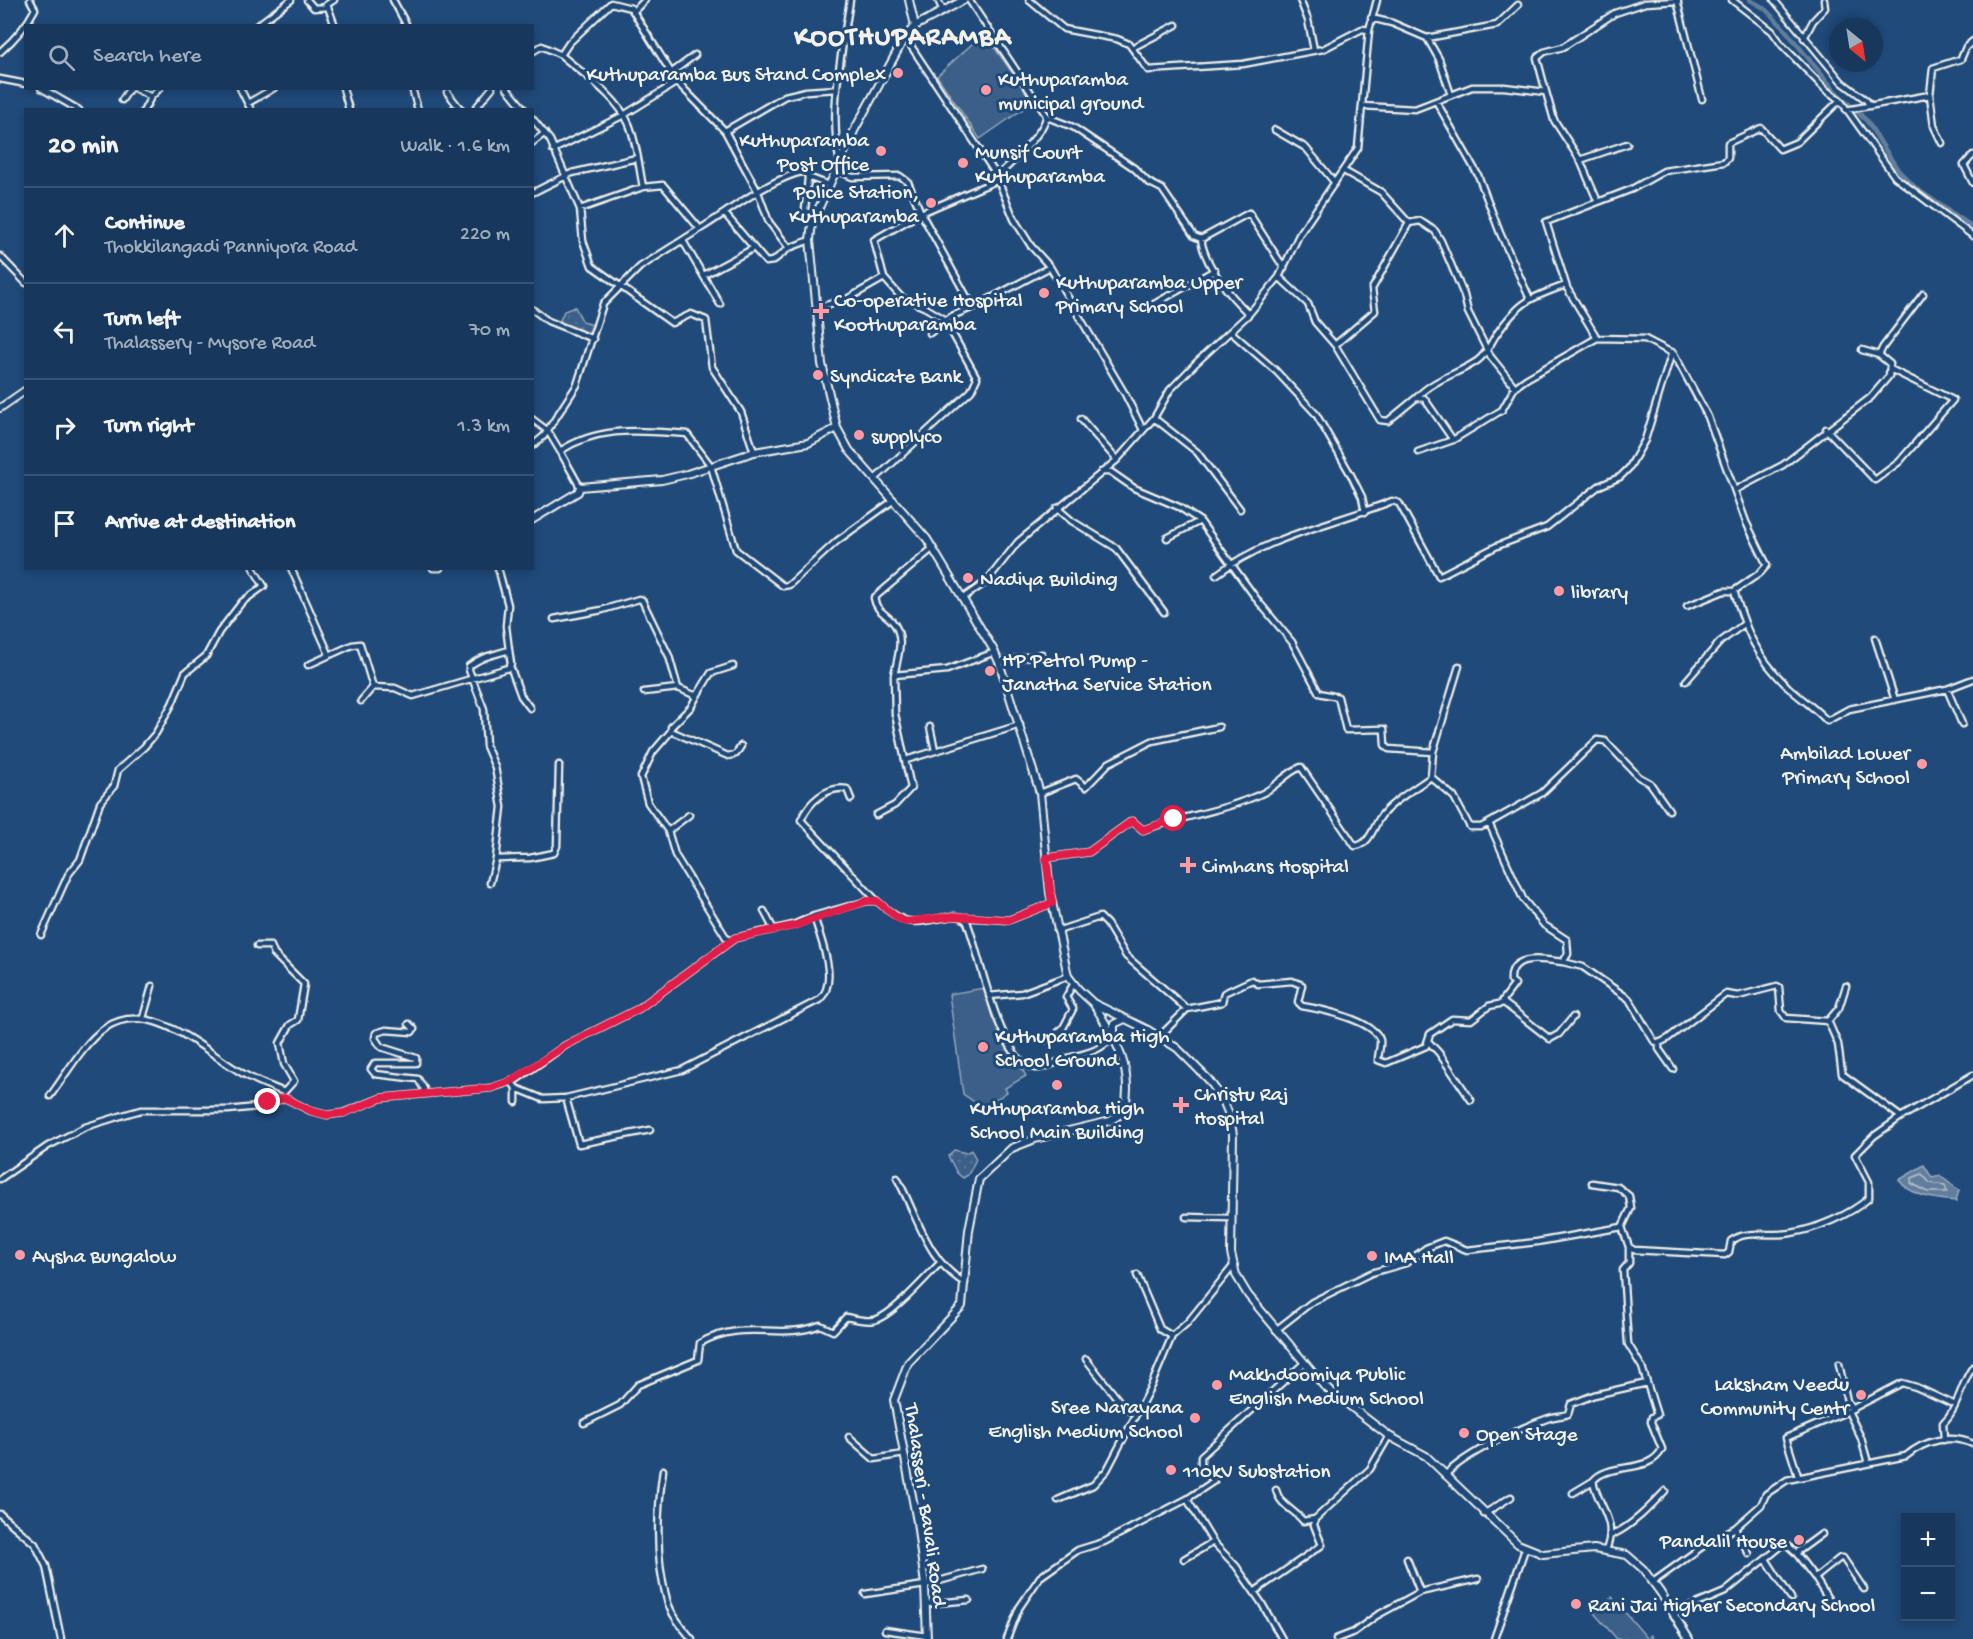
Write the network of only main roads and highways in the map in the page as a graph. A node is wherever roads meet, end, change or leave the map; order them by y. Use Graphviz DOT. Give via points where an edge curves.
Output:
graph roads {
  1 [pos="909,0"];
  2 [pos="964,0"];
  3 [pos="915,26"];
  4 [pos="24,391"];
  5 [pos="0,408"];
  6 [pos="837,428"];
  7 [pos="534,519"];
  8 [pos="1093,1002"];
  9 [pos="1118,1014"];
  10 [pos="1128,1019"];
  11 [pos="1108,1026"];
  12 [pos="1114,1036"];
  13 [pos="927,1638"];
  14 [pos="1689,1639"];
  1 -- 3 [label="main road"];
  2 -- 3 [label="main road"];
  3 -- 6 [label="main road" via="905,37 855,129 814,216 810,240 816,308 826,387"];
  4 -- 5 [label="main road"];
  6 -- 7 [label="main road" via="795,446 754,452 662,480 580,487"];
  6 -- 8 [label="main road" via="849,450 933,548 995,652 1040,793 1052,903 1068,976"];
  8 -- 9 [label="main road"];
  8 -- 11 [label="main road, Thalasseri - Bavali Road"];
  9 -- 10 [label="main road"];
  9 -- 11 [label="main road" via="1109,1018"];
  10 -- 12 [label="main road" via="1116,1022"];
  10 -- 14 [label="main road" via="1177,1048 1222,1098 1233,1135 1230,1218 1234,1265 1248,1295 1304,1363 1344,1404 1426,1456 1525,1549 1554,1554 1606,1550 1627,1555 1653,1582"];
  11 -- 12 [label="main road, Thalasseri - Bavali Road"];
  12 -- 13 [label="main road, Thalasseri - Bavali Road" via="1126,1074 1128,1096 1124,1112 1110,1121 1012,1148 979,1179 969,1230 962,1306 908,1363 899,1383 894,1400 917,1522"];
}
